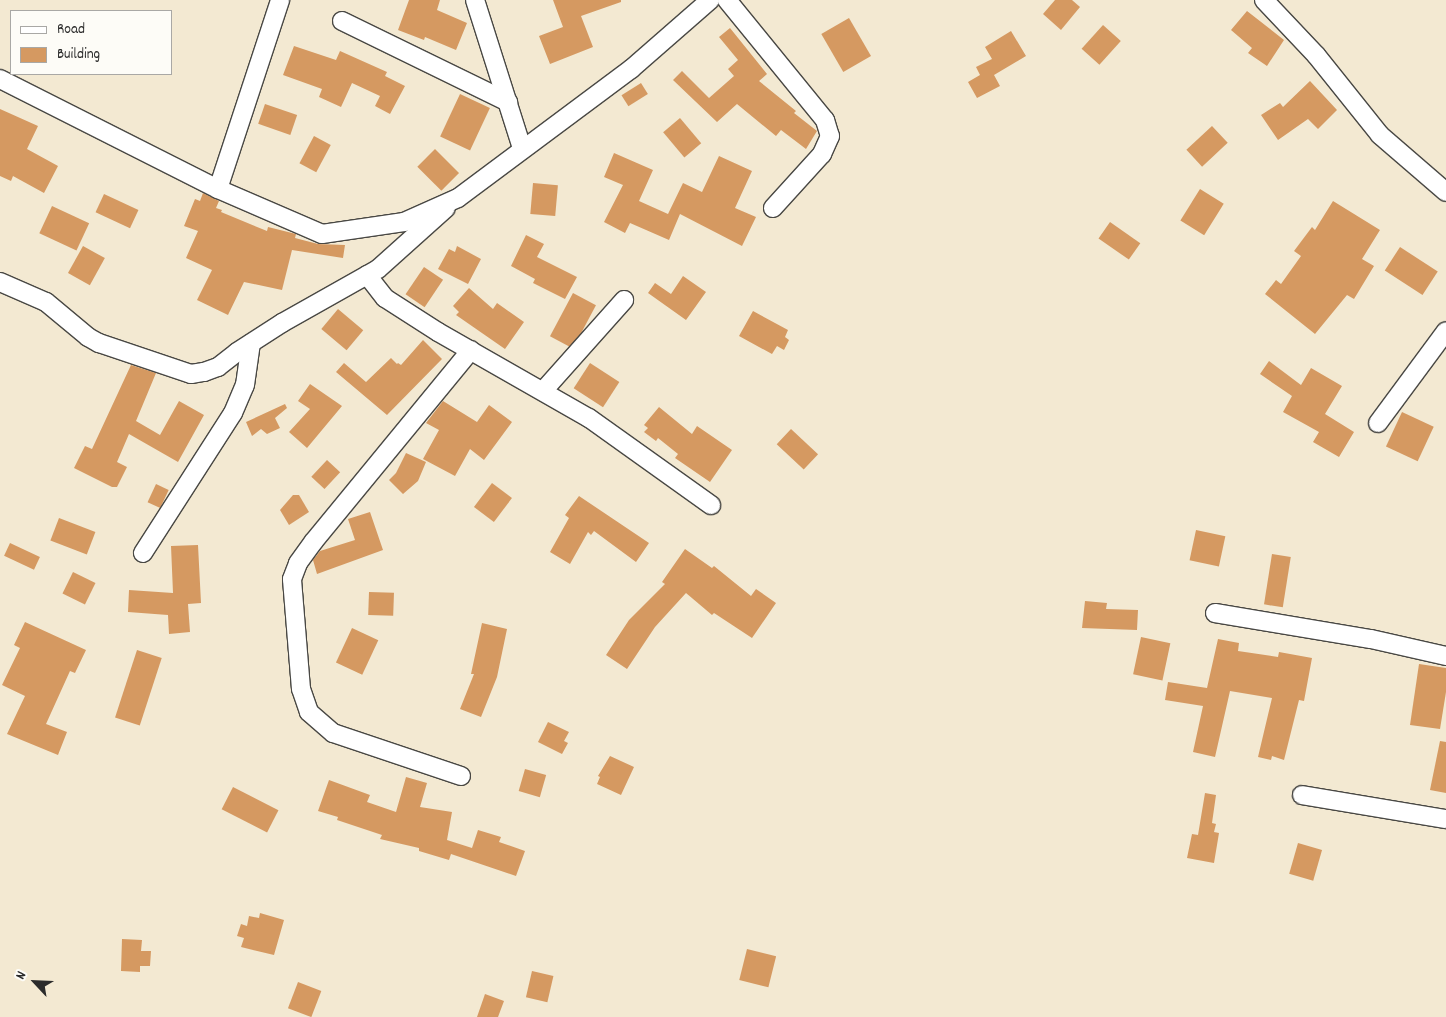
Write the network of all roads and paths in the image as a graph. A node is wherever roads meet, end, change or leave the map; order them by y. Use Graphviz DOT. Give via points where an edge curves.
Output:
graph roads {
  1 [pos="280,0"];
  2 [pos="475,0"];
  3 [pos="710,0"];
  4 [pos="727,0"];
  5 [pos="1264,0"];
  6 [pos="342,20"];
  7 [pos="0,79"];
  8 [pos="508,102"];
  9 [pos="522,148"];
  10 [pos="218,189"];
  11 [pos="1446,192"];
  12 [pos="458,198"];
  13 [pos="773,208"];
  14 [pos="368,275"];
  15 [pos="0,282"];
  16 [pos="624,300"];
  17 [pos="1446,332"];
  18 [pos="251,343"];
  19 [pos="471,350"];
  20 [pos="543,391"];
  21 [pos="1378,423"];
  22 [pos="711,505"];
  23 [pos="142,553"];
  24 [pos="1215,613"];
  25 [pos="1446,656"];
  26 [pos="461,776"];
  27 [pos="1302,795"];
  28 [pos="1446,819"];
  1 -- 10 [label="street"];
  2 -- 8 [label="street"];
  3 -- 9 [label="street" via="631,69"];
  4 -- 13 [label="street" via="826,120 830,136 822,154"];
  5 -- 11 [label="street" via="1316,55 1380,135"];
  6 -- 8 [label="street"];
  7 -- 10 [label="street"];
  8 -- 9 [label="street"];
  9 -- 12 [label="street"];
  10 -- 12 [label="street" via="322,234 404,222"];
  12 -- 14 [label="street"];
  14 -- 18 [label="street"];
  14 -- 19 [label="street" via="386,298"];
  15 -- 18 [label="street" via="46,302 99,343 191,374 218,368"];
  16 -- 20 [label="street"];
  17 -- 21 [label="street"];
  18 -- 23 [label="street" via="245,385 233,412"];
  19 -- 20 [label="street"];
  19 -- 26 [label="street" via="314,541 298,563 292,579 301,689 309,712 334,733"];
  20 -- 22 [label="street" via="589,418"];
  24 -- 25 [label="street" via="1371,639"];
  27 -- 28 [label="street"];
}
